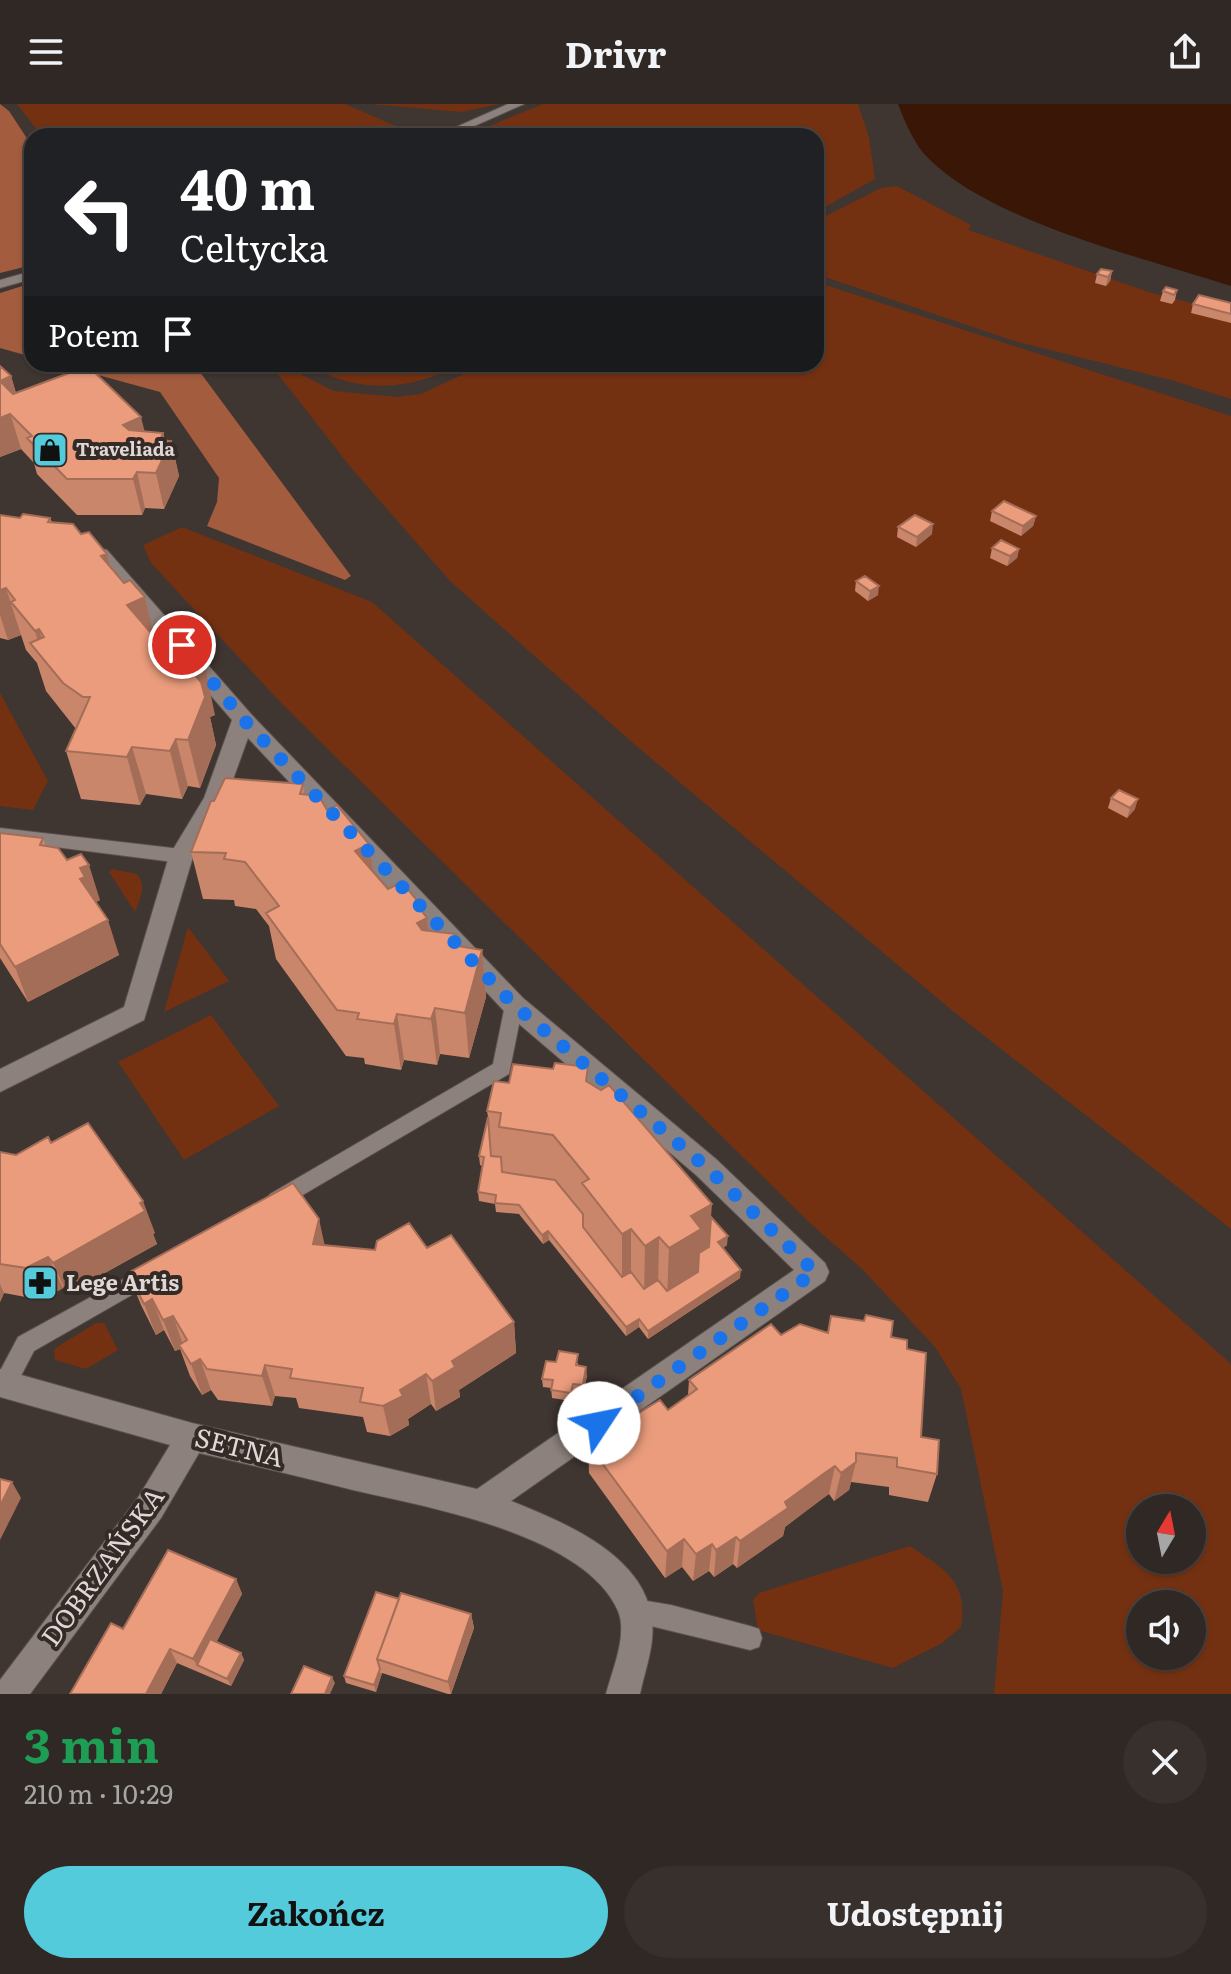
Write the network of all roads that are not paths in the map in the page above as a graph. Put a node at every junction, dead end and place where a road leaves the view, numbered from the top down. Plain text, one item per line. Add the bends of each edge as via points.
1 (518, 104) edge
2 (461, 128) edge
3 (24, 277) edge
4 (0, 284) edge
5 (60, 546) edge
6 (243, 719) junction
7 (215, 799) junction
8 (243, 801) edge
9 (285, 804) edge
10 (328, 807) junction
11 (0, 834) edge
12 (181, 856) junction
13 (514, 1005) junction
14 (502, 1068) junction
15 (529, 1070) edge
16 (557, 1072) edge
17 (598, 1075) junction
18 (0, 1081) edge
19 (254, 1214) edge
20 (174, 1261) edge
21 (2, 1383) edge
22 (192, 1437) junction
23 (480, 1505) junction
24 (635, 1611) junction
25 (750, 1638) dead end
26 (10, 1694) edge
27 (623, 1694) edge

1 - 2 lane
3 - 4 lane
5 - 6 street via 100,554
6 - 7 street
6 - 10 street
7 - 8 street
7 - 12 street
9 - 10 street
10 - 13 street
11 - 12 lane
12 - 18 street via 135,1013
13 - 14 lane
13 - 17 street
14 - 15 lane
14 - 19 lane
16 - 17 lane
17 - 23 street via 706,1167 815,1272
20 - 21 lane via 26,1344
21 - 22 street, SETNA
22 - 23 street, SETNA
22 - 26 street, DOBRZAŃSKA via 150,1507
23 - 24 street, SETNA via 522,1518 596,1564 624,1589
24 - 25 lane
24 - 27 street

